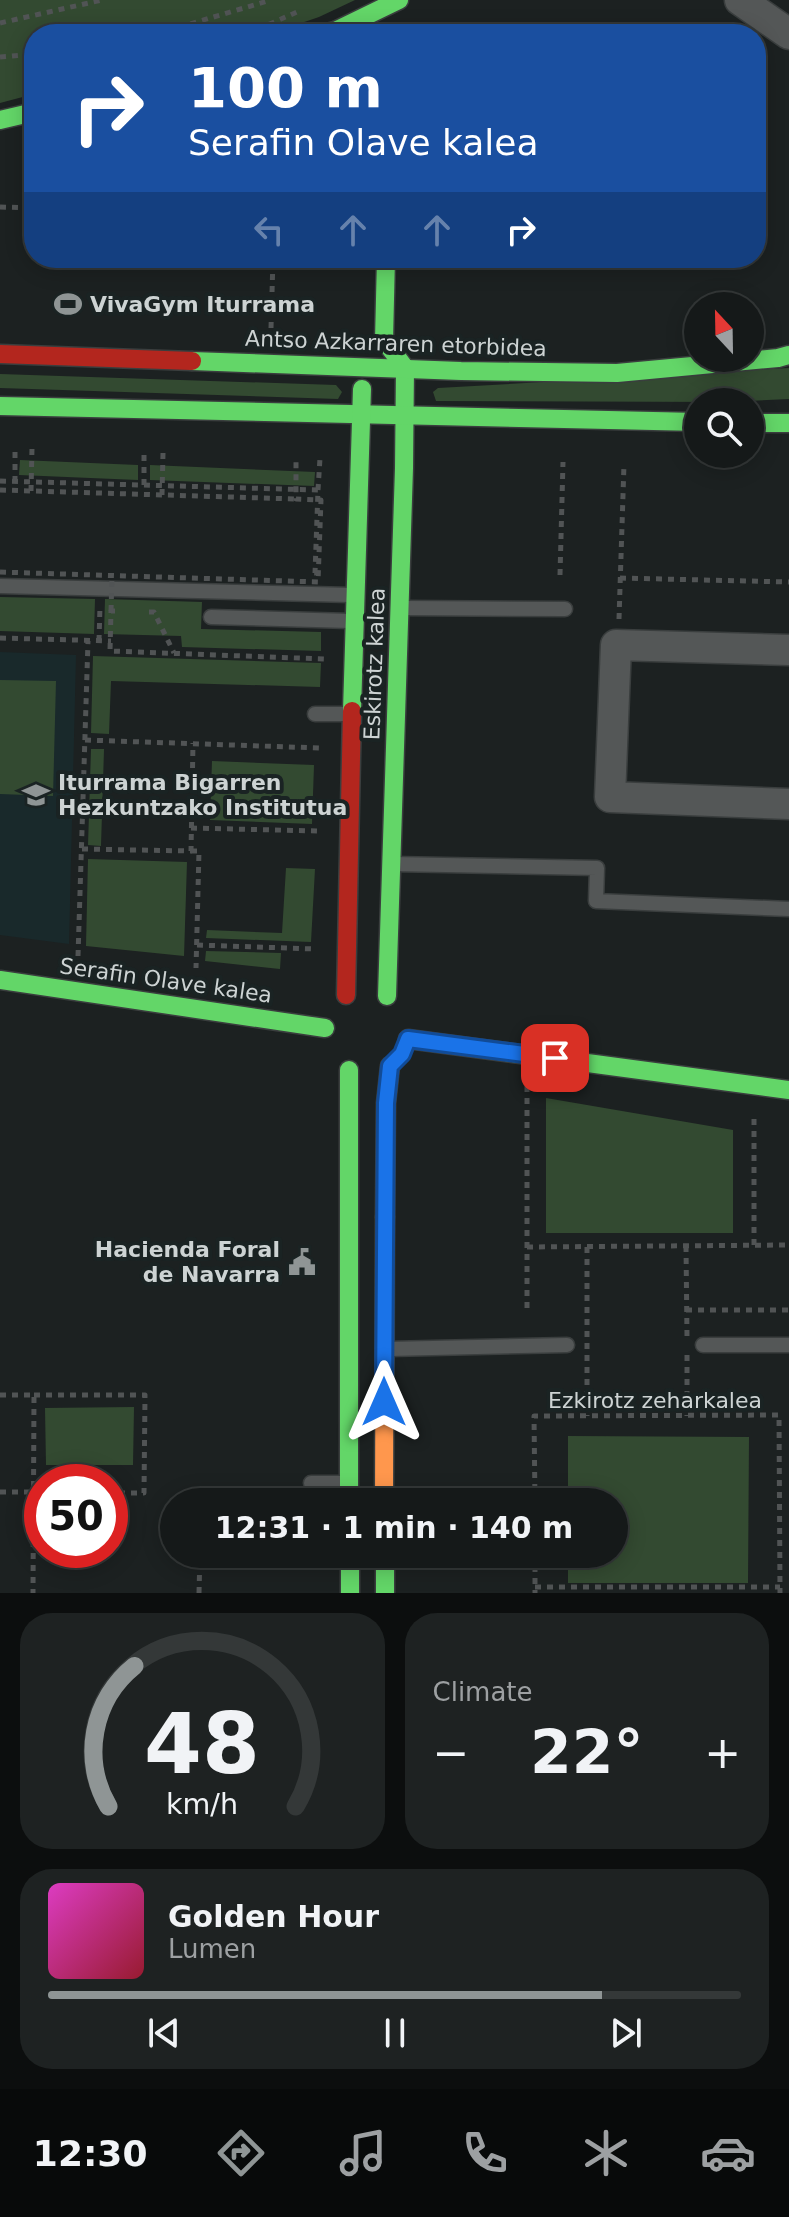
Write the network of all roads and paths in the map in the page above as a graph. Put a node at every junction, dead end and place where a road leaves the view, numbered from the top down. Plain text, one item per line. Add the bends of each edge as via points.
1 (102, 0) edge
2 (271, 0) edge
3 (740, 0) edge
4 (306, 6) dead end
5 (395, 8) edge
6 (0, 23) edge
7 (190, 24) edge
8 (271, 24) edge
9 (351, 24) edge
10 (789, 34) edge
11 (24, 55) edge
12 (0, 57) edge
13 (24, 114) edge
14 (0, 120) edge
15 (0, 207) edge
16 (24, 208) edge
17 (273, 268) edge
18 (386, 268) edge
19 (271, 328) dead end
20 (384, 340) junction
21 (0, 354) edge
22 (789, 355) edge
23 (364, 366) junction
24 (405, 368) junction
25 (0, 406) edge
26 (360, 415) junction
27 (405, 416) junction
28 (684, 422) edge
29 (764, 423) edge
30 (789, 423) edge
31 (15, 447) dead end
32 (32, 448) dead end
33 (144, 452) dead end
34 (163, 453) dead end
35 (296, 457) dead end
36 (320, 458) dead end
37 (563, 462) dead end
38 (624, 464) dead end
39 (0, 481) edge
40 (15, 482) junction
41 (144, 485) junction
42 (0, 490) edge
43 (318, 490) junction
44 (31, 491) junction
45 (162, 495) junction
46 (296, 499) junction
47 (0, 565) edge
48 (88, 567) dead end
49 (0, 572) edge
50 (301, 573) dead end
51 (560, 575) dead end
52 (112, 576) junction
53 (620, 578) junction
54 (789, 582) edge
55 (0, 586) edge
56 (101, 589) junction
57 (355, 595) junction
58 (400, 609) junction
59 (565, 609) dead end
60 (111, 611) junction
61 (125, 611) dead end
62 (140, 612) dead end
63 (211, 617) dead end
64 (355, 621) junction
65 (619, 623) dead end
66 (0, 638) edge
67 (88, 641) junction
68 (99, 641) junction
69 (111, 641) junction
70 (789, 650) edge
71 (174, 653) junction
72 (330, 659) dead end
73 (315, 714) dead end
74 (352, 714) junction
75 (85, 740) junction
76 (193, 743) junction
77 (326, 748) dead end
78 (789, 804) edge
79 (191, 828) junction
80 (323, 831) dead end
81 (82, 849) junction
82 (191, 851) junction
83 (393, 864) junction
84 (789, 909) edge
85 (197, 945) junction
86 (318, 949) dead end
87 (78, 956) dead end
88 (196, 968) dead end
89 (0, 980) edge
90 (346, 995) junction
91 (334, 1051) junction
92 (390, 1066) junction
93 (527, 1085) dead end
94 (789, 1090) edge
95 (754, 1119) dead end
96 (789, 1245) edge
97 (754, 1246) junction
98 (527, 1247) junction
99 (587, 1247) junction
100 (527, 1309) dead end
101 (686, 1310) dead end
102 (789, 1310) edge
103 (567, 1345) dead end
104 (703, 1345) dead end
105 (789, 1345) edge
106 (384, 1349) junction
107 (0, 1395) edge
108 (34, 1395) junction
109 (587, 1416) junction
110 (33, 1464) edge
111 (311, 1483) dead end
112 (332, 1488) edge
113 (349, 1488) edge
114 (384, 1488) edge
115 (535, 1488) edge
116 (0, 1492) edge
117 (24, 1492) edge
118 (128, 1493) edge
119 (33, 1568) edge
120 (200, 1568) edge
121 (350, 1568) edge
122 (385, 1568) edge
123 (535, 1568) edge
124 (535, 1590) edge
125 (780, 1590) edge
126 (33, 1593) edge
127 (199, 1593) edge
128 (350, 1593) edge
129 (385, 1593) edge

1 - 6 path
2 - 7 path
3 - 10 street
4 - 8 path
5 - 9 main road
11 - 12 path
13 - 14 main road
15 - 16 path
17 - 19 path
18 - 20 main road
20 - 23 main road
20 - 24 main road
21 - 23 main road, Antso Azkarraren etorbidea
22 - 24 main road, Antso Azkarraren etorbidea via 617,373
23 - 24 main road, Antso Azkarraren etorbidea
23 - 26 main road, Eskirotz kalea
24 - 27 main road, Eskirotz kalea
25 - 26 main road
26 - 27 main road
26 - 57 main road, Eskirotz kalea
27 - 28 main road
27 - 58 main road, Eskirotz kalea
29 - 30 main road
31 - 40 path
32 - 44 path, bridge
33 - 41 path
34 - 45 path, bridge
35 - 46 path, bridge
36 - 43 path
37 - 51 path
38 - 53 path
39 - 40 path
40 - 41 path
41 - 43 path
42 - 44 path
43 - 50 path via 315,573
44 - 45 path
45 - 46 path
46 - 52 path, bridge via 321,500 318,582
47 - 48 path
49 - 52 path, bridge
52 - 60 path, bridge
53 - 54 path
53 - 65 path
55 - 56 lane
56 - 57 lane
56 - 68 path
57 - 64 main road, Eskirotz kalea
58 - 59 lane
58 - 83 main road, Eskirotz kalea
60 - 61 path
60 - 69 path
62 - 71 path via 154,612
63 - 64 lane
64 - 74 main road, Eskirotz kalea
66 - 67 path
67 - 68 path
67 - 75 path
68 - 69 path
69 - 71 path via 110,651
70 - 78 street via 616,645 610,797
71 - 72 path
73 - 74 lane
74 - 90 main road, Eskirotz kalea
75 - 76 path
75 - 81 path
76 - 77 path
76 - 79 path
79 - 80 path
79 - 82 path
81 - 82 path
81 - 87 path
82 - 85 path via 199,851
83 - 84 lane via 597,868 596,901
83 - 90 main road, Eskirotz kalea via 392,1001 367,991
85 - 86 path
85 - 88 path
89 - 91 main road, Serafin Olave kalea
90 - 91 main road via 332,1009
91 - 92 main road, Serafin Olave kalea via 370,1073
91 - 113 main road
92 - 94 main road via 402,1054 407,1033
92 - 106 main road
93 - 98 path
95 - 97 path
96 - 97 path
97 - 99 path
98 - 99 path
98 - 100 path
99 - 109 path
101 - 102 path
103 - 106 lane
104 - 105 lane
106 - 114 main road
107 - 108 path
108 - 110 path
108 - 118 path via 145,1395 144,1493
109 - 115 path, Ezkirotz zeharkalea via 534,1416
109 - 125 path, Ezkirotz zeharkalea via 779,1415
111 - 112 lane
116 - 117 path
119 - 126 path
120 - 127 path
121 - 128 main road
122 - 129 main road
123 - 124 path
124 - 125 path

